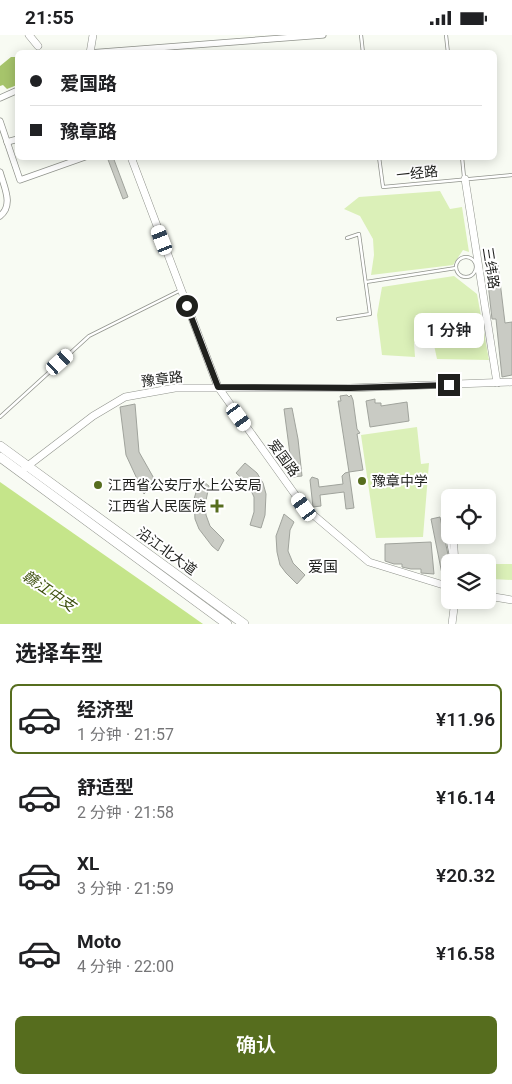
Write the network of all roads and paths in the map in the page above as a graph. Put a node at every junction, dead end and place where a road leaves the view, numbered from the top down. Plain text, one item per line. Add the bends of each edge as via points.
1 (29, 35) edge
2 (93, 35) edge
3 (323, 35) edge
4 (361, 35) edge
5 (446, 35) edge
6 (38, 46) dead end
7 (90, 50) edge
8 (117, 50) edge
9 (363, 50) edge
10 (448, 50) edge
11 (15, 91) edge
12 (0, 97) edge
13 (0, 121) edge
14 (15, 140) edge
15 (7, 143) junction
16 (77, 160) edge
17 (131, 160) edge
18 (379, 160) edge
19 (462, 160) edge
20 (0, 173) edge
21 (512, 175) edge
22 (465, 179) junction
23 (0, 216) edge
24 (347, 238) dead end
25 (477, 265) junction
26 (456, 268) junction
27 (366, 282) junction
28 (181, 290) junction
29 (338, 319) dead end
30 (512, 382) edge
31 (496, 383) junction
32 (218, 387) junction
33 (0, 417) edge
34 (0, 446) edge
35 (0, 457) edge
36 (24, 469) junction
37 (441, 584) edge
38 (496, 597) edge
39 (512, 600) edge
40 (454, 609) edge
41 (227, 624) edge
42 (244, 624) edge
43 (452, 624) edge

1 - 6 street
2 - 7 street
3 - 8 street
4 - 9 lane
5 - 10 lane
11 - 12 street
13 - 15 street
14 - 15 street
15 - 16 street via 20,180
17 - 28 street, 爱国路
18 - 22 lane, 一经路 via 383,187
19 - 22 lane, 三纬路
20 - 23 street via 8,199 5,213
21 - 22 lane, 一经路
22 - 25 street, 三纬路
24 - 27 lane via 359,234
25 - 26 lane via 473,274 468,276
25 - 26 lane via 466,257 458,261
25 - 31 street, 三纬路
26 - 27 lane
27 - 29 lane via 370,314
28 - 32 street, 爱国路
28 - 33 lane via 89,336
30 - 31 street, 豫章路
31 - 32 street, 豫章路 via 350,388
32 - 36 street, 豫章路 via 175,388 125,397 93,416
32 - 37 street, 爱国路 via 304,507 369,562
34 - 36 main road, 沿江北大道
35 - 36 main road, 沿江北大道
36 - 41 main road, 沿江北大道
36 - 42 main road, 沿江北大道
38 - 39 street
40 - 43 street

